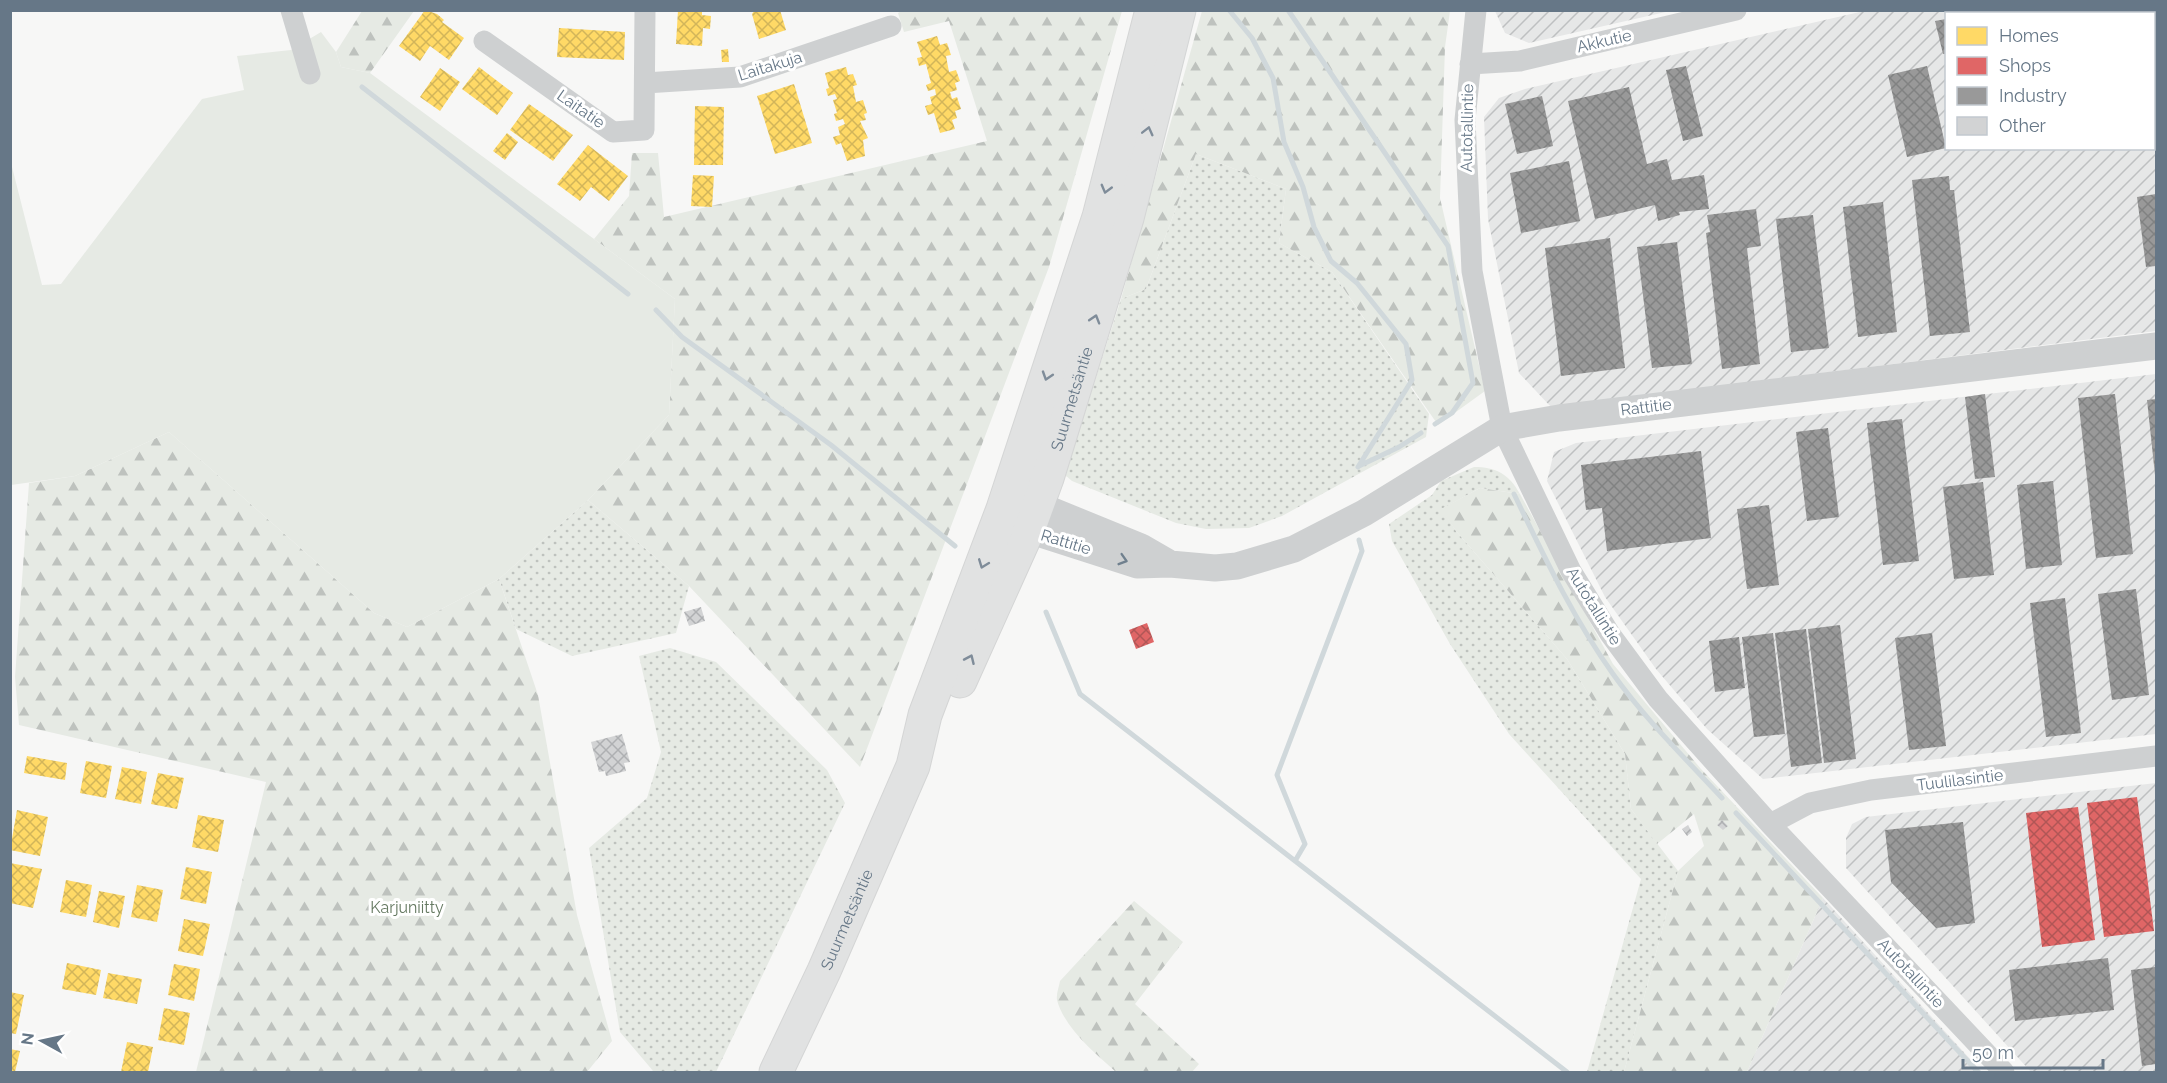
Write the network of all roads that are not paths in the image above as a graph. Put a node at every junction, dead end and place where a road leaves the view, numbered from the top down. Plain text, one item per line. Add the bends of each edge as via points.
1 (291, 10) edge
2 (645, 10) edge
3 (1152, 10) edge
4 (1179, 10) edge
5 (1476, 10) edge
6 (1736, 10) edge
7 (891, 26) dead end
8 (484, 41) dead end
9 (1470, 64) junction
10 (310, 74) dead end
11 (645, 83) junction
12 (2157, 346) edge
13 (1502, 428) junction
14 (1023, 515) junction
15 (2157, 756) edge
16 (1770, 824) junction
17 (776, 1072) edge
18 (2004, 1072) edge

1 - 10 street
2 - 11 street, Laitatie
3 -> 14 main road, Suurmetsäntie
14 -> 4 main road, Suurmetsäntie via 1126,218
5 - 9 street, Autotallintie
6 - 9 street, Akkutie via 1520,61
7 - 11 street, Laitakuja via 740,77
8 - 11 street, Laitatie via 613,132 644,130
9 - 13 street, Autotallintie via 1465,120 1472,271
12 - 13 street, Rattitie
13 - 14 street, Rattitie via 1364,513 1294,549 1237,566 1137,565
13 - 16 street, Autotallintie via 1570,571 1610,634 1658,699
14 - 17 main road, Suurmetsäntie via 941,724 913,766
15 - 16 street, Tuulilasintie via 1871,790 1810,803
16 - 18 street, Autotallintie

